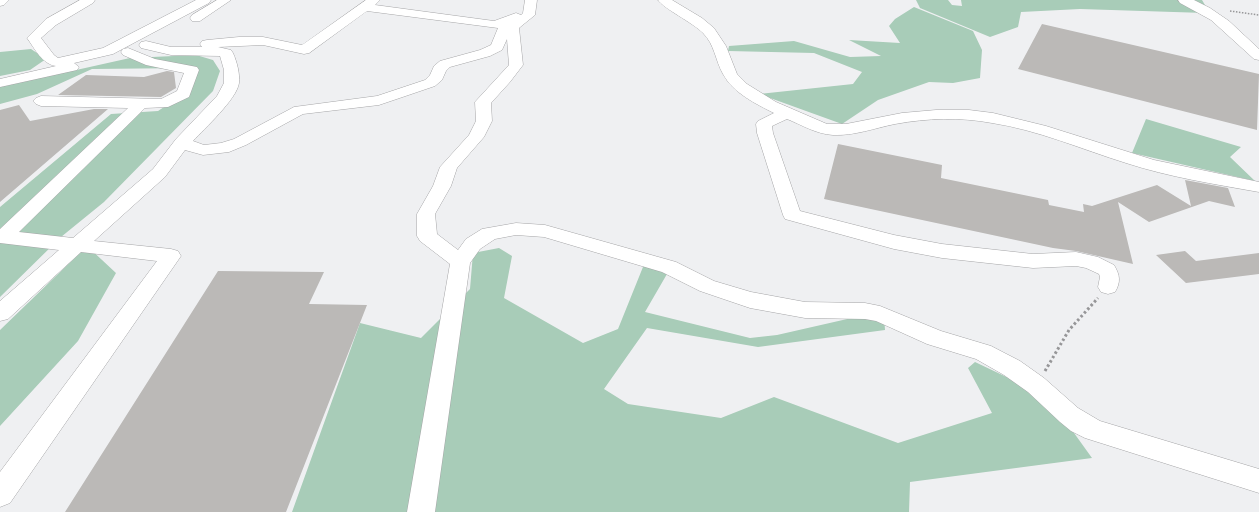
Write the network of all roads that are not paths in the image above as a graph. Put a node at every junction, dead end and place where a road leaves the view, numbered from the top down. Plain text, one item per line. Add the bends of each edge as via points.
1 (3, 0) edge
2 (89, 0) edge
3 (205, 0) edge
4 (225, 0) edge
5 (664, 0) edge
6 (1184, 0) edge
7 (0, 2) edge
8 (369, 4) edge
9 (530, 5) edge
10 (1208, 6) edge
11 (188, 23) dead end
12 (512, 27) junction
13 (156, 43) junction
14 (128, 52) junction
15 (1259, 56) edge
16 (0, 83) edge
17 (41, 100) dead end
18 (141, 104) junction
19 (787, 113) junction
20 (182, 143) junction
21 (1259, 187) edge
22 (75, 245) junction
23 (460, 262) junction
24 (1108, 287) road end
25 (0, 312) edge
26 (1259, 481) edge
27 (0, 494) edge
28 (421, 512) edge

1 - 7 street
2 - 3 street via 51,22 34,38 55,62 108,51
4 - 11 street
5 - 19 street via 700,23 714,37 722,48 730,75 744,90
6 - 10 street
8 - 9 street via 495,25 505,23
8 - 13 street via 304,50 263,41
9 - 12 street via 529,15
10 - 15 street
12 - 20 street via 504,29 497,47 486,53 445,64 430,83 414,89 379,100 299,110 240,142 223,148 203,150
12 - 23 street via 516,66 483,102 484,120 476,137 449,167 442,186 426,214 427,236
13 - 14 street
13 - 20 street via 171,52 218,51 226,53 228,57 231,86
14 - 16 street
14 - 18 street via 151,62 192,70 184,94 163,104
17 - 18 street
18 - 22 street via 3,237
19 - 21 street via 826,129 856,128 906,118 944,114 1007,120 1134,160
19 - 24 street via 764,124 764,132 792,215 894,242 942,251 1033,260 1076,258 1107,270 1110,277
20 - 22 street via 159,172
22 - 25 street
22 - 27 street via 171,256
23 - 26 street via 473,244 489,234 516,229 545,231 669,267 707,286 750,300 805,310 880,314 935,338 983,352 1036,385 1080,424
23 - 28 street

